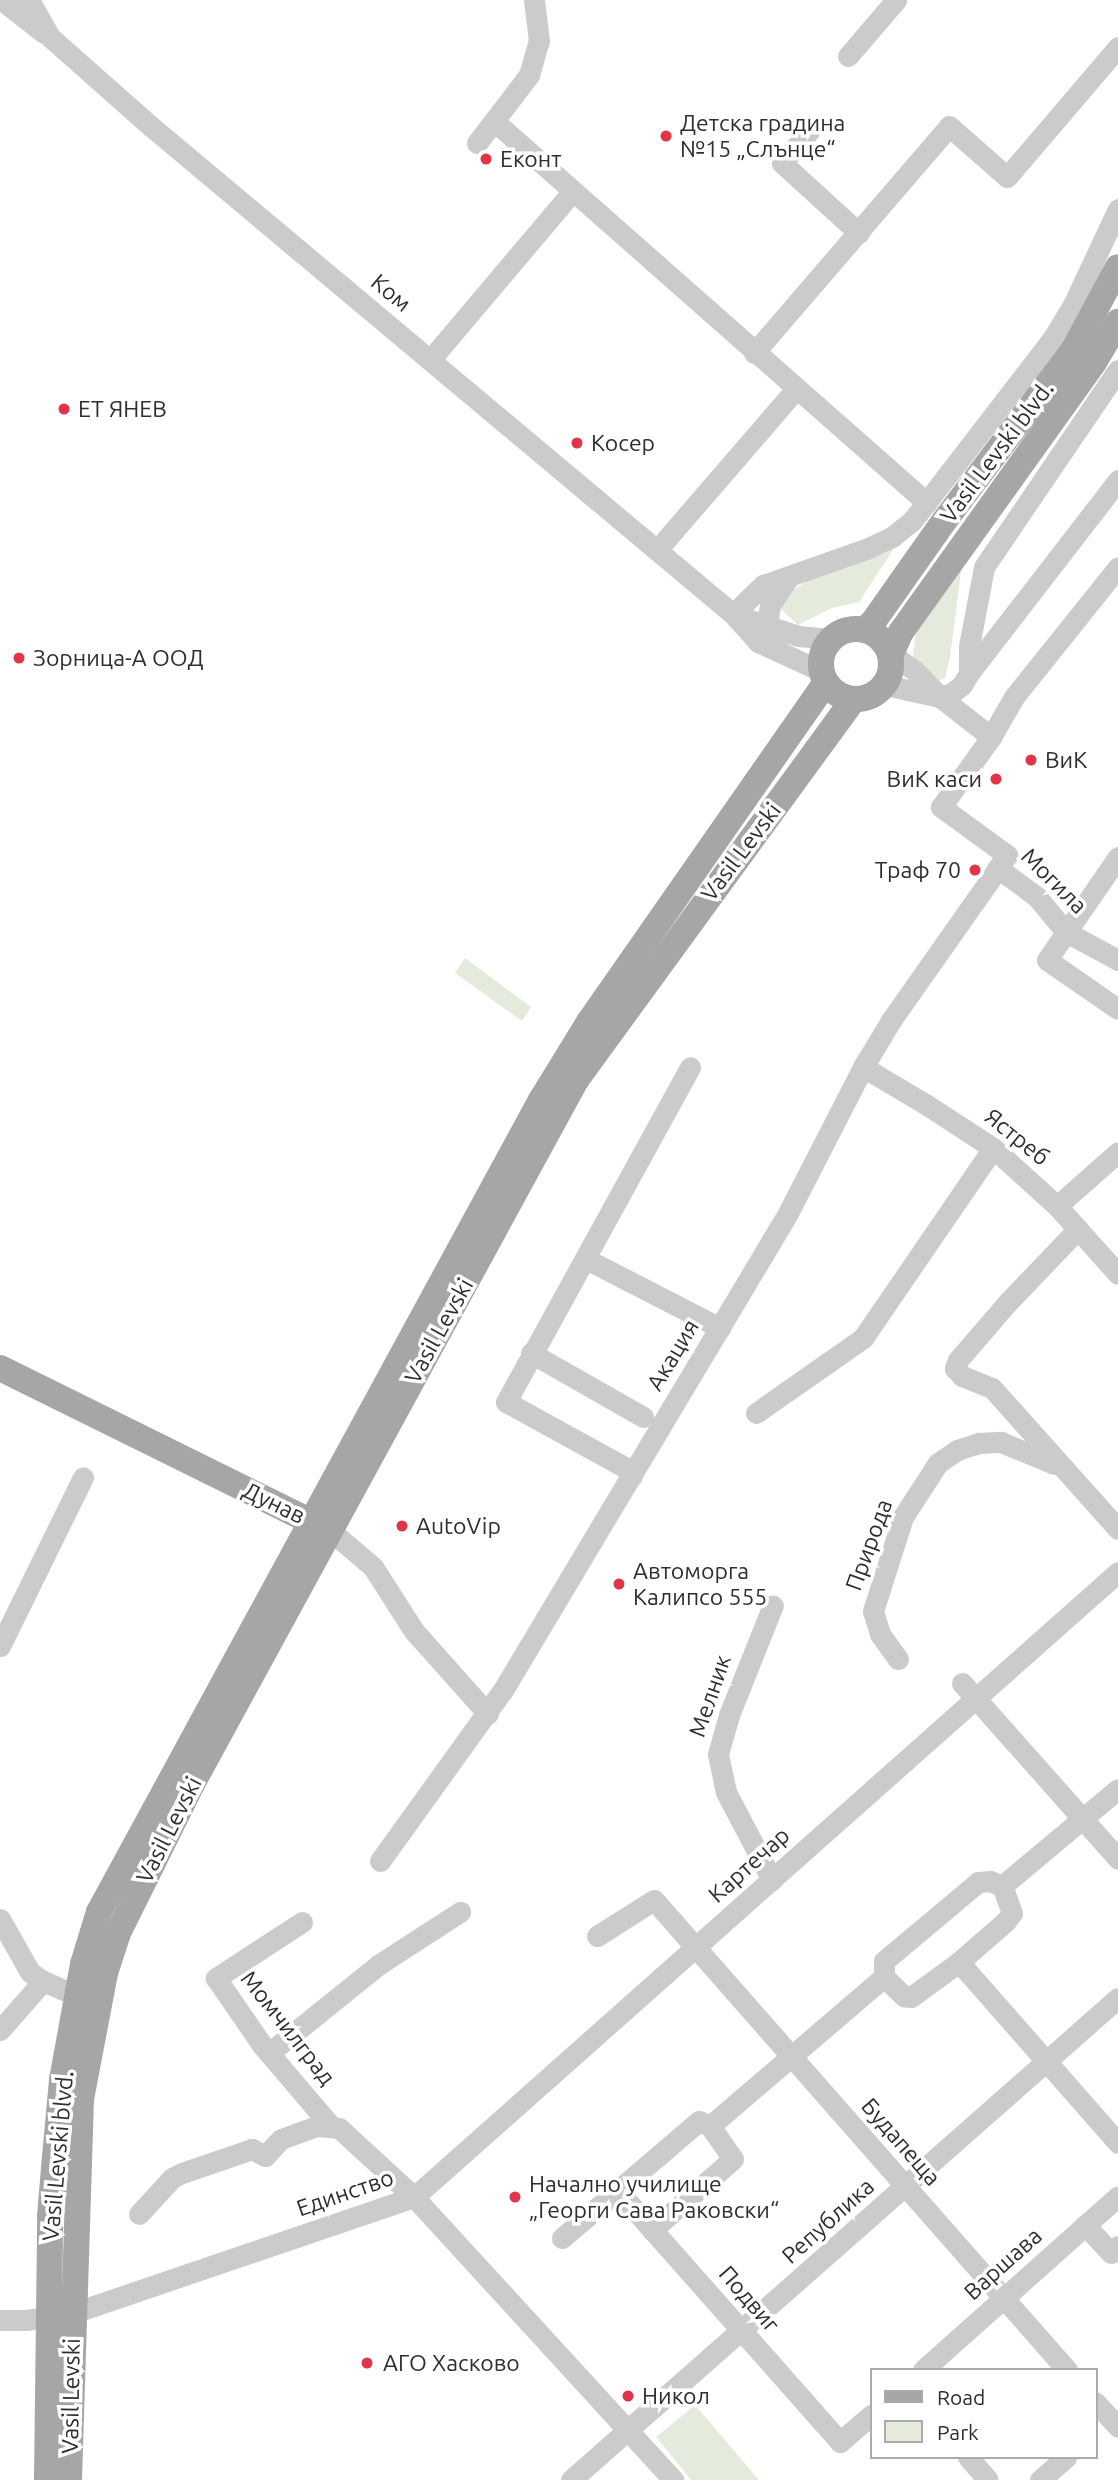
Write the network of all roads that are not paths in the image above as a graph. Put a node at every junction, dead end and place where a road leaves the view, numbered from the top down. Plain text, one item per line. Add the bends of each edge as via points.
1 (2, 0) edge
2 (29, 0) edge
3 (534, 0) edge
4 (896, 0) edge
5 (50, 37) junction
6 (1118, 47) edge
7 (848, 56) dead end
8 (494, 121) junction
9 (810, 130) dead end
10 (477, 143) dead end
11 (572, 192) junction
12 (1118, 209) edge
13 (859, 233) junction
14 (1118, 267) edge
15 (1118, 322) edge
16 (754, 353) junction
17 (430, 360) junction
18 (1118, 370) edge
19 (796, 390) junction
20 (1118, 480) edge
21 (927, 503) junction
22 (657, 550) junction
23 (1118, 567) edge
24 (789, 577) junction
25 (733, 614) junction
26 (767, 626) junction
27 (864, 629) junction
28 (831, 639) junction
29 (891, 654) junction
30 (969, 673) junction
31 (823, 677) junction
32 (885, 685) junction
33 (940, 697) junction
34 (853, 700) junction
35 (991, 737) junction
36 (1118, 857) edge
37 (998, 868) junction
38 (1066, 932) junction
39 (1118, 960) edge
40 (1118, 1009) edge
41 (690, 1067) dead end
42 (863, 1067) junction
43 (993, 1148) junction
44 (1118, 1152) edge
45 (1057, 1206) junction
46 (1078, 1229) junction
47 (586, 1259) junction
48 (1118, 1274) edge
49 (720, 1328) junction
50 (531, 1353) junction
51 (0, 1368) edge
52 (756, 1413) dead end
53 (643, 1417) dead end
54 (1066, 1470) junction
55 (632, 1476) junction
56 (83, 1478) dead end
57 (321, 1526) junction
58 (1118, 1529) edge
59 (1118, 1572) edge
60 (773, 1605) dead end
61 (0, 1646) edge
62 (898, 1659) dead end
63 (962, 1683) dead end
64 (977, 1699) junction
65 (488, 1714) junction
66 (1118, 1789) edge
67 (1083, 1819) junction
68 (1118, 1859) edge
69 (380, 1860) dead end
70 (772, 1880) junction
71 (1002, 1886) junction
72 (460, 1912) dead end
73 (0, 1919) edge
74 (302, 1922) dead end
75 (597, 1936) dead end
76 (694, 1949) junction
77 (959, 1962) junction
78 (884, 1977) junction
79 (43, 1981) junction
80 (1118, 1998) edge
81 (89, 2001) junction
82 (0, 2030) edge
83 (269, 2053) junction
84 (793, 2058) junction
85 (1046, 2062) junction
86 (330, 2125) junction
87 (710, 2126) junction
88 (1118, 2143) edge
89 (905, 2187) junction
90 (618, 2191) junction
91 (1118, 2196) edge
92 (414, 2197) junction
93 (139, 2214) dead end
94 (1085, 2225) junction
95 (652, 2230) junction
96 (562, 2238) dead end
97 (1118, 2246) edge
98 (1004, 2298) junction
99 (61, 2315) junction
100 (0, 2320) edge
101 (743, 2332) junction
102 (925, 2368) edge
103 (1065, 2368) edge
104 (1097, 2405) edge
105 (870, 2416) edge
106 (1110, 2422) edge
107 (629, 2431) junction
108 (970, 2459) edge
109 (1064, 2459) edge
110 (47, 2480) edge
111 (69, 2480) edge
112 (570, 2480) edge
113 (673, 2480) edge
114 (988, 2480) edge
115 (1040, 2480) edge

1 - 5 street
2 - 5 street, Ком
3 - 8 street via 539,41 529,75
4 - 7 street
5 - 17 street, Ком
6 - 13 street via 1007,177 949,126
8 - 10 street
8 - 11 street
9 - 13 street via 782,163
11 - 16 street
11 - 17 street
12 - 21 street via 1064,322
13 - 16 street
14 - 27 main road, Vasil Levski blvd. via 1073,351
15 - 29 main road, Vasil Levski blvd. via 901,632
16 - 19 street
17 - 22 street, Ком
18 - 30 street via 984,567 969,646
19 - 21 street
19 - 22 street
20 - 30 street
21 - 24 street via 892,537
22 - 25 street, Ком
23 - 35 street via 1014,697
24 - 25 street via 763,585
24 - 26 street via 771,605
25 - 26 street
25 - 31 street via 758,642
26 - 28 street via 798,636
27 - 28 main road
27 - 29 main road via 878,637
28 - 31 main road via 823,653
29 - 32 main road
29 - 33 street
30 - 33 street via 952,694
31 - 34 main road via 842,697
31 - 57 main road, Vasil Levski via 541,1100
32 - 33 street
32 - 34 main road via 876,694
33 - 35 street
34 - 57 main road, Vasil Levski via 576,1080 364,1465
35 - 37 street, Могила via 941,807 1007,855
36 - 38 street
37 - 38 street, Могила via 1037,897
37 - 42 street, Акация
38 - 39 street, Могила
38 - 40 street via 1047,960
41 - 47 street
42 - 43 street, Ястреб
42 - 49 street, Акация via 787,1215
43 - 45 street, Ястреб
43 - 52 street via 863,1338
44 - 45 street
45 - 46 street, Ястреб
46 - 48 street, Ястреб
46 - 54 street via 955,1368 962,1376 992,1388
47 - 49 street
47 - 50 street
49 - 55 street, Акация
50 - 53 street
50 - 55 street via 506,1402 628,1469
51 - 57 main road, Дунав
54 - 58 street
54 - 62 street, Природа via 1001,1442 957,1450 938,1463 903,1517 873,1611 880,1634
55 - 65 street, Акация
56 - 61 street
57 - 65 street, Дунав via 373,1567 414,1631
57 - 81 main road, Vasil Levski via 99,1912 83,1964
59 - 64 street, Картечар
60 - 70 street, Мелник via 729,1714 718,1754 726,1792
63 - 64 street
64 - 67 street
64 - 70 street, Картечар
65 - 69 street, Акация
66 - 67 street
67 - 68 street
67 - 71 street
70 - 76 street, Картечар
71 - 77 street via 1012,1913
71 - 78 street via 978,1882 884,1961
72 - 83 street via 378,1965
73 - 79 street via 30,1972
74 - 83 street, Момчилград via 216,1978
75 - 76 street, Будапеща via 654,1900
76 - 84 street, Будапеща
76 - 92 street, Картечар
77 - 78 street via 911,1997
77 - 85 street
78 - 84 street
79 - 81 street
79 - 82 street
80 - 85 street, Република
81 - 99 main road, Vasil Levski blvd.
83 - 86 street, Момчилград
84 - 87 street
84 - 89 street, Будапеща
85 - 88 street
85 - 89 street, Република
86 - 92 street, Момчилград via 346,2132
86 - 93 street via 281,2139 265,2155 252,2148 182,2173
87 - 90 street via 699,2121
87 - 95 street via 733,2159
89 - 98 street, Будапеща
89 - 101 street, Република
90 - 95 street, Подвиг
90 - 96 street
91 - 94 street, Варшава
92 - 99 street, Единство
92 - 107 street, Единство
94 - 97 street via 1111,2253
94 - 98 street, Варшава
95 - 101 street, Подвиг
98 - 102 street, Варшава
98 - 103 street, Будапеща
99 - 100 street, Единство
99 - 110 main road, Vasil Levski
99 - 111 main road, Vasil Levski
101 - 105 street, Подвиг via 840,2442
101 - 107 street, Република
104 - 106 street
107 - 112 street, Република
107 - 113 street, Единство
108 - 114 street
109 - 115 street

